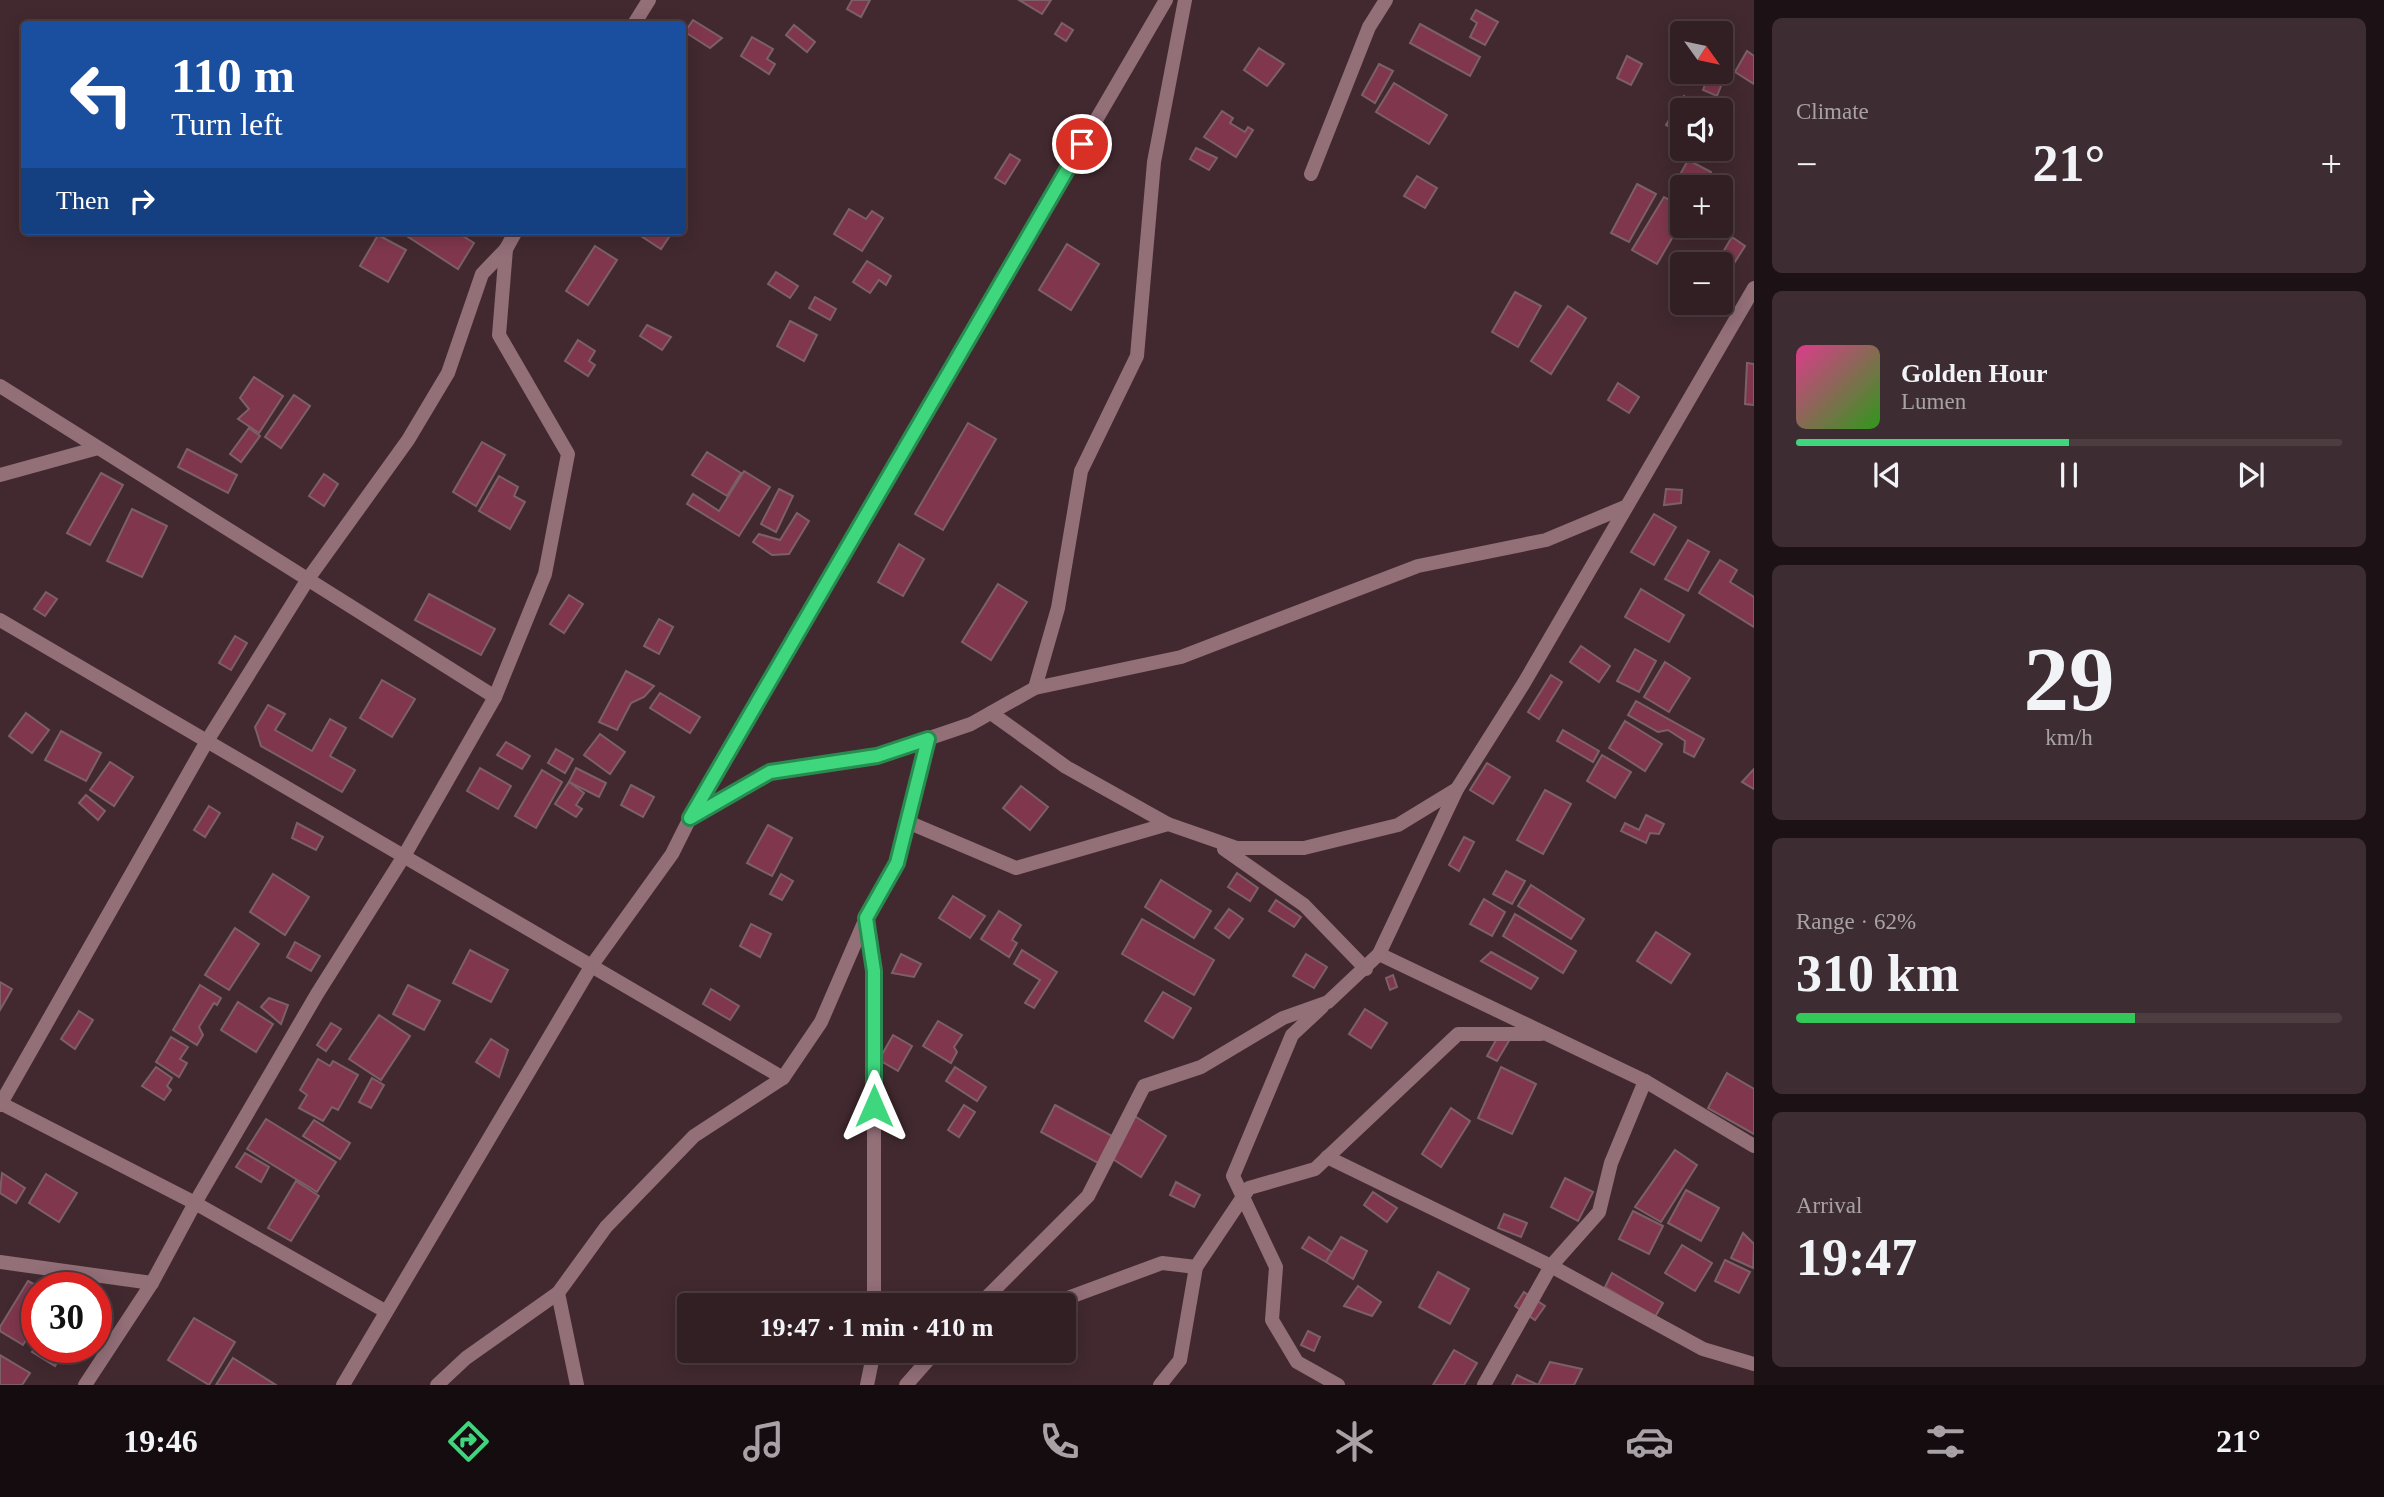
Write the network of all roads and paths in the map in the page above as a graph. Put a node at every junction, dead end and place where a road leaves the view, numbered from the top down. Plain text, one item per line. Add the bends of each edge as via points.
1 (649, 0) edge
2 (1166, 0) edge
3 (1185, 0) edge
4 (1386, 0) edge
5 (636, 21) edge
6 (1311, 174) dead end
7 (514, 235) edge
8 (506, 249) junction
9 (1754, 288) edge
10 (0, 386) edge
11 (98, 447) junction
12 (0, 475) edge
13 (1625, 507) junction
14 (308, 579) junction
15 (0, 620) edge
16 (1035, 688) junction
17 (495, 696) junction
18 (991, 713) junction
19 (928, 739) junction
20 (207, 741) junction
21 (1457, 789) junction
22 (690, 818) junction
23 (910, 823) junction
24 (1168, 824) junction
25 (1151, 829) junction
26 (1209, 838) junction
27 (404, 856) junction
28 (866, 918) junction
29 (1379, 954) junction
30 (592, 965) junction
31 (1366, 970) junction
32 (1328, 1002) junction
33 (1541, 1034) junction
34 (783, 1078) junction
35 (1645, 1081) junction
36 (0, 1103) edge
37 (1754, 1146) edge
38 (1327, 1157) junction
39 (1244, 1195) junction
40 (195, 1203) junction
41 (0, 1262) edge
42 (1550, 1266) junction
43 (1196, 1267) junction
44 (152, 1283) junction
45 (558, 1293) junction
46 (874, 1293) edge
47 (991, 1293) edge
48 (1076, 1295) edge
49 (385, 1311) junction
50 (872, 1363) edge
51 (925, 1363) edge
52 (1754, 1364) edge
53 (85, 1385) edge
54 (343, 1385) edge
55 (437, 1385) edge
56 (577, 1385) edge
57 (867, 1385) edge
58 (906, 1385) edge
59 (1160, 1385) edge
60 (1338, 1385) edge
61 (1484, 1385) edge

1 - 5 street
2 - 22 street
3 - 16 street via 1154,162 1137,356 1081,471 1058,608
4 - 6 street via 1369,27
7 - 8 street
8 - 14 street via 482,274 449,373 408,440
8 - 17 street via 499,335 568,454 545,574
9 - 13 street
10 - 11 street
11 - 12 street
11 - 14 street
13 - 16 street via 1546,540 1418,566 1181,657
13 - 21 street
14 - 17 street
14 - 20 street
15 - 20 street
16 - 18 street
17 - 27 street
18 - 19 street
18 - 24 street via 1066,767
19 - 22 street via 877,756 770,772
19 - 23 street
20 - 27 street
20 - 36 street
21 - 26 street via 1398,825 1304,848 1237,848
21 - 29 street
22 - 30 street via 672,854
23 - 25 street via 1016,868
23 - 28 street via 897,863
24 - 25 street
24 - 26 street
25 - 26 street
26 - 31 street via 1304,905
27 - 30 street
27 - 40 street
28 - 34 street via 821,1022
28 - 46 street via 874,971
29 - 31 street
29 - 33 street
30 - 34 street
30 - 49 street
31 - 32 street
32 - 39 street via 1292,1035 1269,1086 1234,1176
32 - 47 street via 1283,1018 1201,1067 1144,1086 1088,1196
33 - 35 street
33 - 38 street via 1458,1034
34 - 45 street via 694,1136 606,1227
35 - 37 street
35 - 42 street via 1611,1164 1598,1212
36 - 40 street
38 - 39 street via 1315,1169 1249,1188
38 - 42 street
39 - 43 street
39 - 60 street via 1276,1267 1272,1320 1297,1362
40 - 44 street
40 - 49 street
41 - 44 street
42 - 52 street via 1703,1349
42 - 61 street
43 - 48 street via 1162,1263
43 - 59 street via 1180,1360
44 - 53 street
45 - 55 street via 466,1358
45 - 56 street
49 - 54 street
50 - 57 street
51 - 58 street

